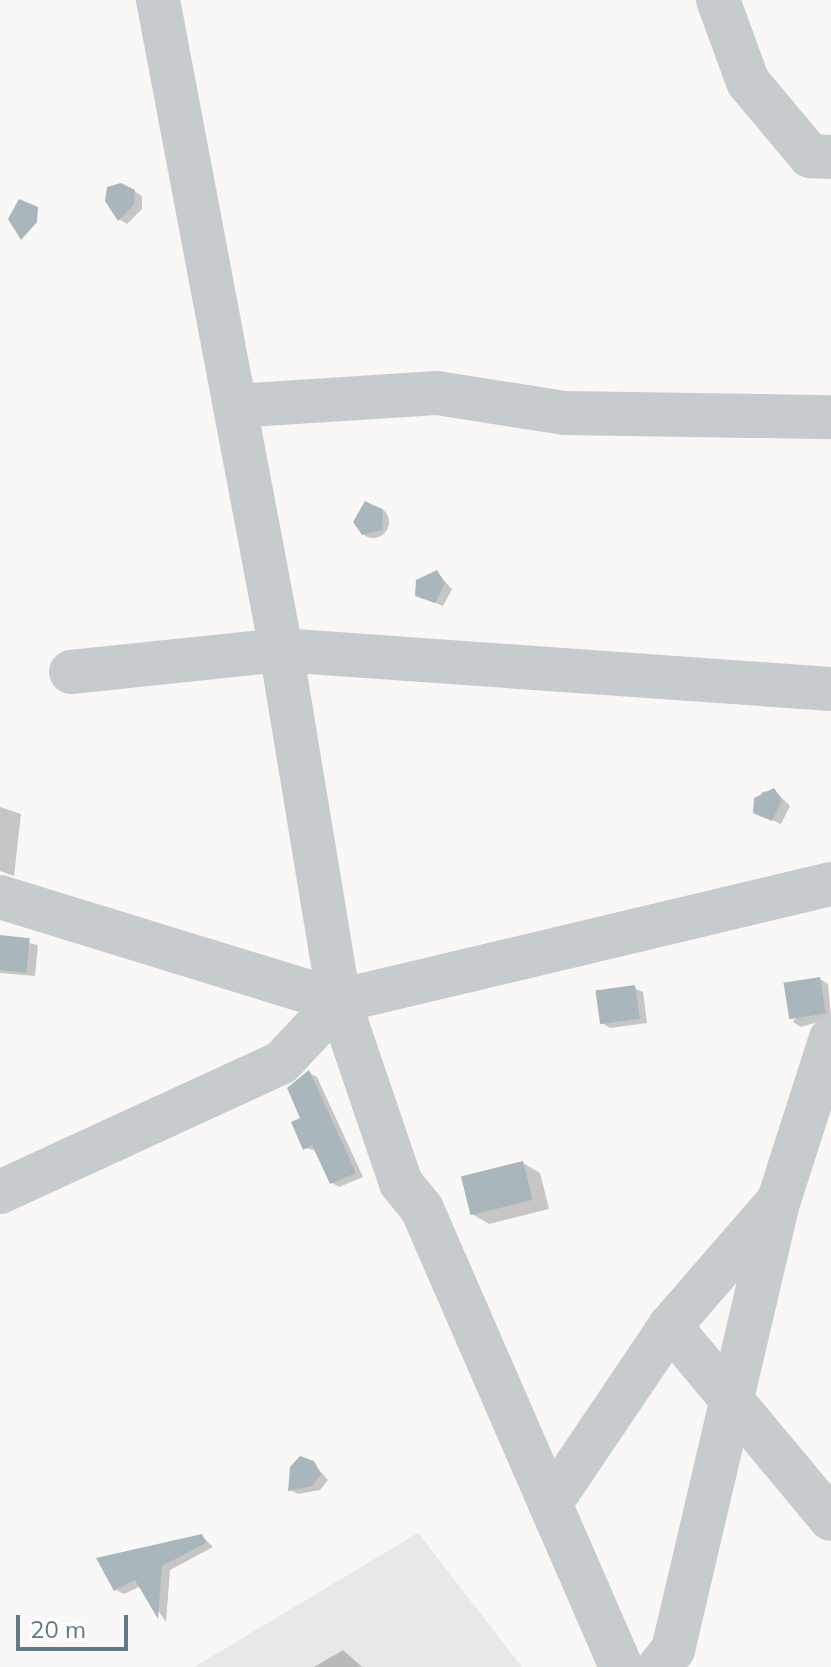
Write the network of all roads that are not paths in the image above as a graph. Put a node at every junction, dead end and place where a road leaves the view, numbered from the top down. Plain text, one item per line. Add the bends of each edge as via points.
1 (158, 0) edge
2 (718, 0) edge
3 (831, 157) edge
4 (235, 406) junction
5 (831, 417) edge
6 (281, 650) junction
7 (71, 672) dead end
8 (831, 689) edge
9 (831, 884) edge
10 (0, 897) edge
11 (339, 1001) junction
12 (831, 1038) edge
13 (0, 1192) edge
14 (778, 1203) junction
15 (670, 1326) junction
16 (731, 1403) junction
17 (550, 1504) junction
18 (831, 1519) edge
19 (621, 1667) edge
20 (659, 1667) edge

1 - 4 street
2 - 3 street via 748,82 810,156
4 - 5 street via 437,393 565,413
4 - 6 street
6 - 7 street
6 - 8 street
6 - 11 street
9 - 11 street
10 - 11 street
11 - 13 street via 281,1063
11 - 17 street via 401,1183 422,1209
12 - 14 street
14 - 15 street
14 - 16 street
15 - 16 street
15 - 17 street
16 - 18 street
16 - 20 street via 673,1650
17 - 19 street

